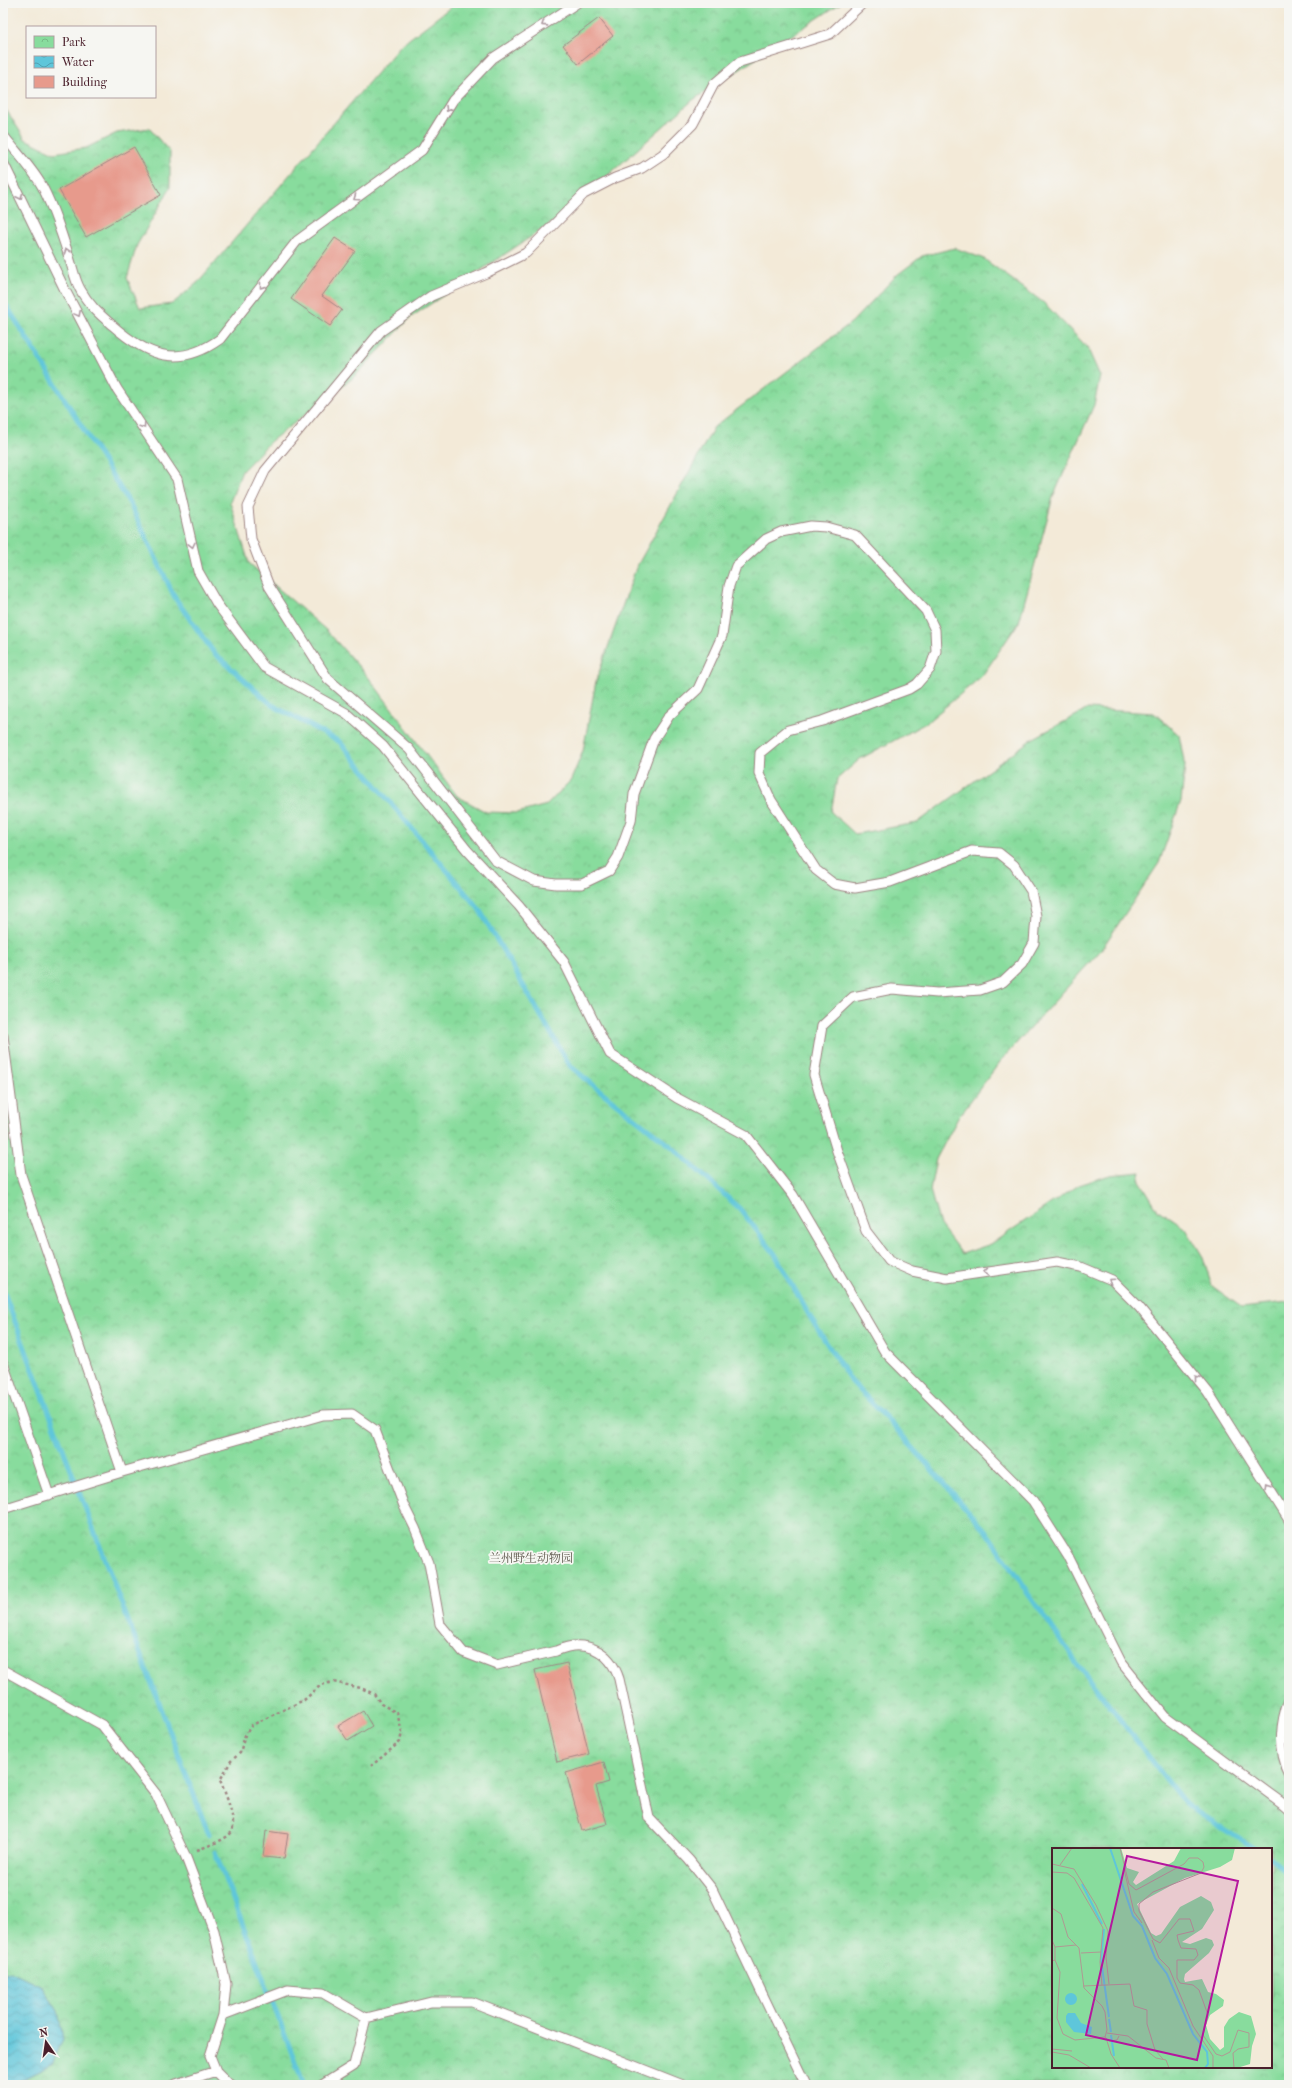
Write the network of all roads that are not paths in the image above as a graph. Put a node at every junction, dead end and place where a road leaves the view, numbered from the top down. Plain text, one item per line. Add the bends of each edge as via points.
1 (577, 3) edge
2 (864, 3) edge
3 (3, 136) edge
4 (3, 162) edge
5 (79, 288) junction
6 (66, 290) junction
7 (3, 1036) edge
8 (3, 1363) edge
9 (122, 1472) junction
10 (49, 1495) junction
11 (3, 1509) edge
12 (1289, 1520) edge
13 (3, 1670) edge
14 (1289, 1699) edge
15 (1289, 1772) edge
16 (1289, 1809) edge
17 (223, 2015) junction
18 (366, 2018) junction
19 (216, 2071) junction
20 (173, 2085) edge
21 (230, 2085) edge
22 (322, 2085) edge
23 (683, 2085) edge
24 (806, 2085) edge

1 -> 5 lane via 493,58 453,100 422,150 297,241 244,310 212,345 181,355 148,351 129,340 93,308
12 -> 2 lane via 1208,1392 1139,1307 1112,1280 1081,1267 1057,1262 948,1278 912,1271 889,1261 866,1231 837,1151 814,1075 822,1026 853,997 892,989 937,994 980,990 1003,982 1022,964 1034,944 1036,916 1031,891 1014,865 999,853 972,851 890,882 866,887 855,888 834,884 816,870 771,800 759,773 760,753 788,730 822,721 909,689 924,677 934,661 937,640 929,615 855,535 826,527 796,528 766,539 736,566 729,586 722,636 698,688 669,716 654,739 634,794 631,821 618,857 609,871 582,884 534,881 496,861 409,749 328,679 269,586 251,539 248,507 265,471 381,331 431,296 526,253 584,194 642,168 663,154 693,124 714,84 740,62 830,34
5 -> 3 lane via 42,185
4 -> 6 lane
5 - 6 lane
6 -> 16 lane via 117,389 177,479 198,571 217,604 264,667 346,713 383,746 564,962 610,1054 677,1098 746,1135 793,1194 885,1352 1032,1501 1068,1556 1121,1662 1165,1718
7 - 9 lane via 22,1175
8 - 10 lane
9 - 10 lane
9 - 24 lane via 323,1415 352,1414 375,1430 404,1506 430,1564 440,1624 463,1652 497,1665 582,1645 599,1650 612,1662 619,1679 649,1818 689,1860 712,1889
10 - 11 lane
13 - 17 lane via 102,1725 156,1794 185,1855 214,1931 226,1984
14 - 15 lane via 1281,1736
17 - 18 lane via 288,1990 323,1993
17 - 19 lane via 210,2056
18 - 22 lane via 354,2065
18 - 23 lane via 431,2002 472,2002
19 - 20 lane
19 - 21 lane

